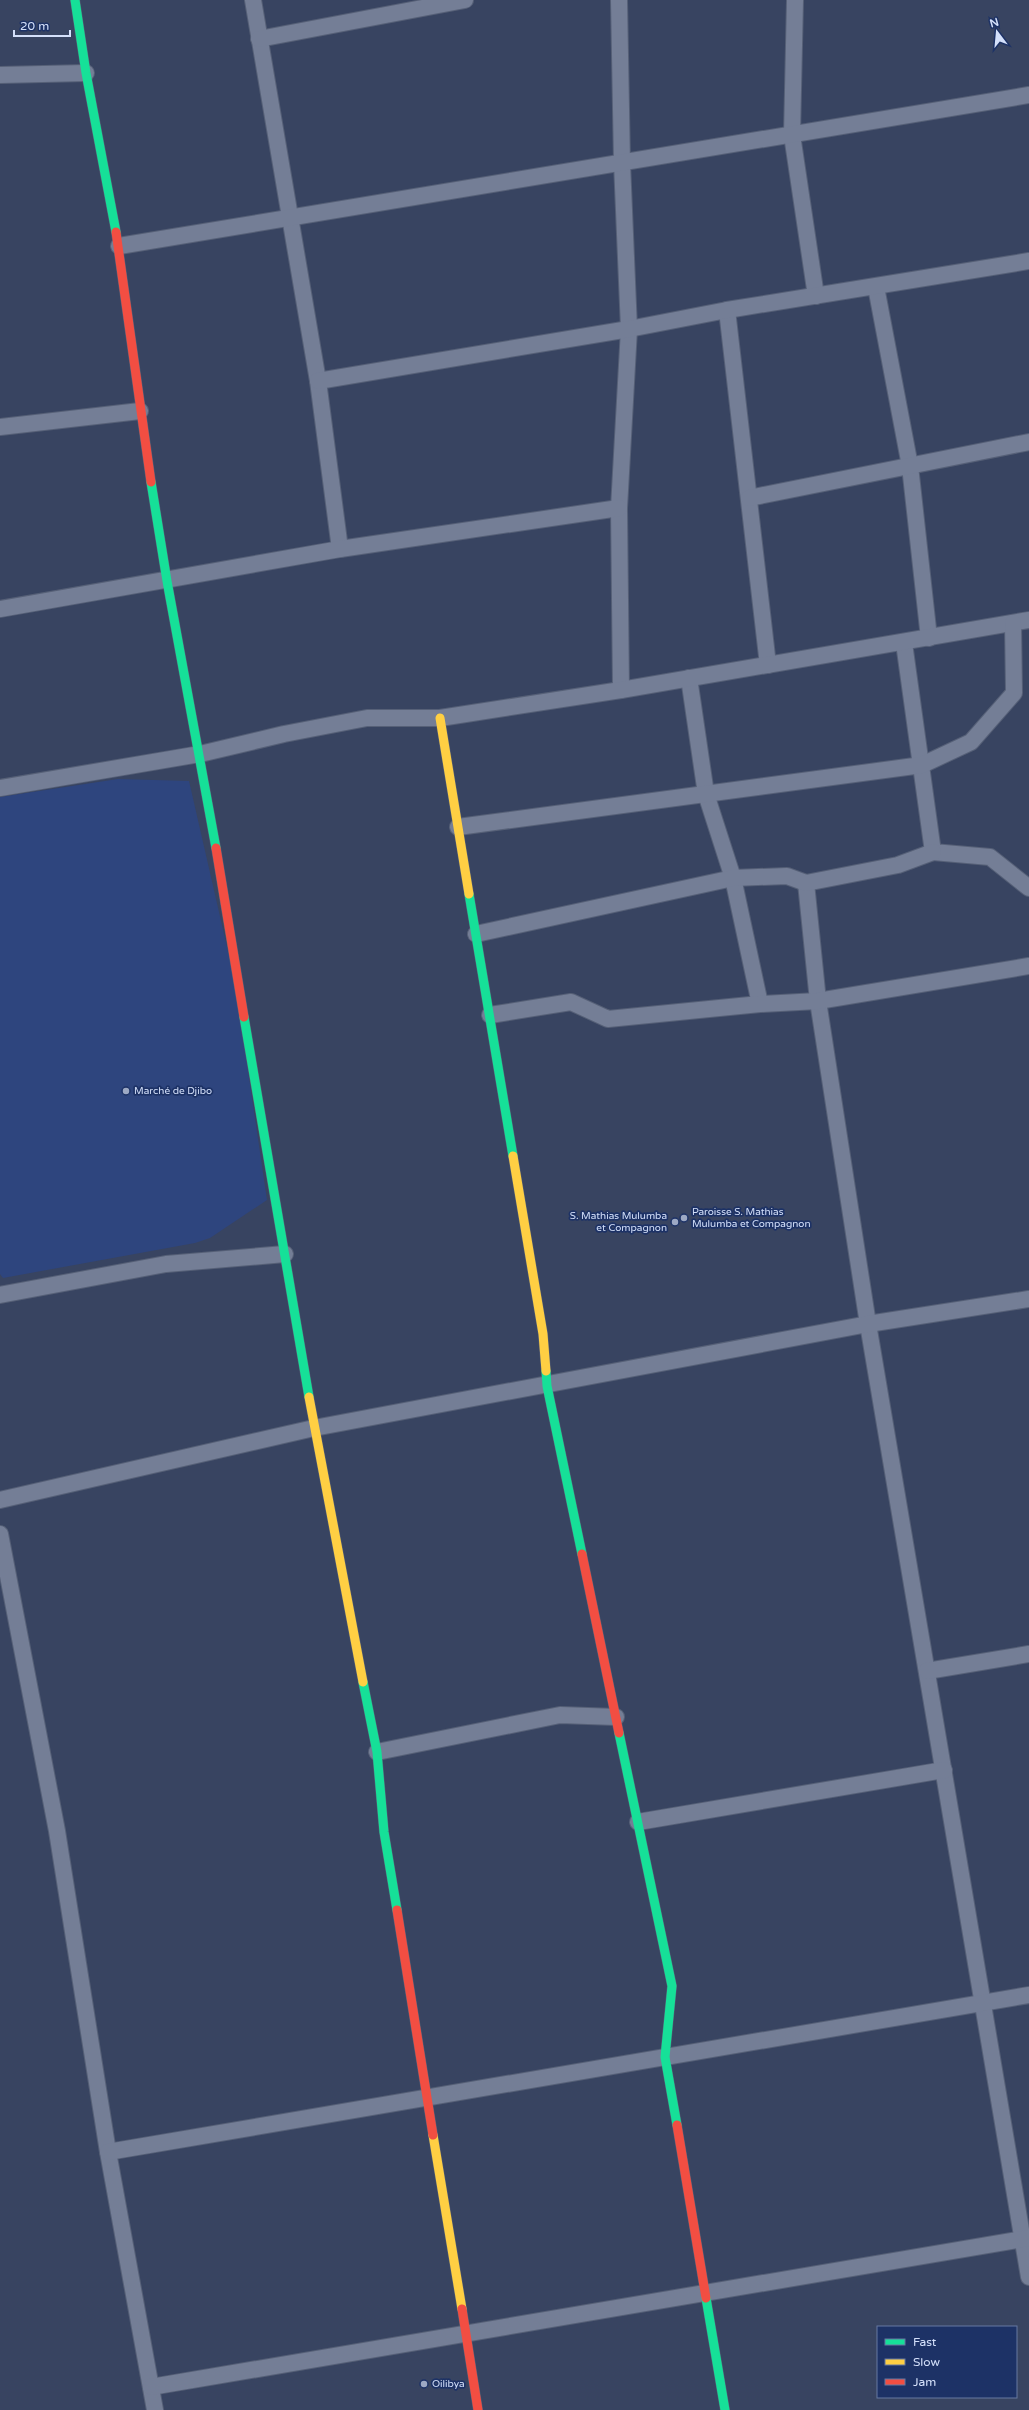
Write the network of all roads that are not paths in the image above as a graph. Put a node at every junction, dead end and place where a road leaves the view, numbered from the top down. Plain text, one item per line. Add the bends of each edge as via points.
1 (75, 0) edge
2 (253, 0) edge
3 (465, 0) edge
4 (619, 0) edge
5 (796, 0) edge
6 (259, 39) junction
7 (86, 73) junction
8 (0, 76) edge
9 (1029, 95) edge
10 (792, 135) junction
11 (622, 163) junction
12 (289, 219) junction
13 (119, 246) junction
14 (1029, 261) edge
15 (876, 287) junction
16 (816, 296) junction
17 (727, 310) junction
18 (629, 329) junction
19 (318, 382) junction
20 (140, 411) junction
21 (0, 426) edge
22 (1029, 442) edge
23 (910, 466) junction
24 (749, 498) junction
25 (619, 508) junction
26 (340, 549) junction
27 (167, 581) junction
28 (0, 609) edge
29 (1029, 620) edge
30 (1013, 623) junction
31 (929, 638) junction
32 (904, 643) junction
33 (768, 665) junction
34 (689, 678) junction
35 (621, 690) junction
36 (440, 718) junction
37 (200, 754) junction
38 (922, 765) junction
39 (0, 788) edge
40 (706, 794) junction
41 (458, 827) junction
42 (933, 852) junction
43 (733, 878) junction
44 (806, 883) junction
45 (1029, 888) edge
46 (476, 934) junction
47 (1029, 966) edge
48 (818, 1001) junction
49 (760, 1004) junction
50 (490, 1015) junction
51 (285, 1254) junction
52 (0, 1295) edge
53 (1029, 1299) edge
54 (868, 1324) junction
55 (547, 1386) junction
56 (314, 1428) junction
57 (0, 1500) edge
58 (0, 1534) edge
59 (1029, 1654) edge
60 (927, 1671) junction
61 (616, 1717) junction
62 (377, 1752) junction
63 (944, 1770) junction
64 (638, 1822) junction
65 (1029, 1996) edge
66 (983, 2003) junction
67 (665, 2057) junction
68 (427, 2098) junction
69 (108, 2152) junction
70 (1026, 2238) edge
71 (1029, 2277) edge
72 (705, 2293) junction
73 (465, 2333) junction
74 (151, 2387) junction
75 (155, 2410) edge
76 (478, 2410) edge
77 (725, 2410) edge

1 - 7 street
2 - 6 street
3 - 6 street
4 - 11 street
5 - 10 street
6 - 12 street
7 - 8 street
7 - 13 street
9 - 10 street
10 - 11 street
10 - 16 street
11 - 12 street
11 - 18 street
12 - 13 street
12 - 19 street
13 - 20 street
14 - 15 street
15 - 16 street
15 - 23 street
16 - 17 street
17 - 18 street
17 - 24 street
18 - 19 street
18 - 25 street
19 - 26 street
20 - 21 street
20 - 27 street
22 - 23 street
23 - 24 street
23 - 31 street
24 - 33 street
25 - 26 street
25 - 35 street
26 - 27 street
27 - 28 street
27 - 37 street
29 - 30 street
30 - 31 street
30 - 38 street via 1014,693 972,742
31 - 32 street
32 - 33 street
32 - 38 street
33 - 34 street
34 - 35 street
34 - 40 street
35 - 36 street
36 - 37 street via 367,718
36 - 41 street
37 - 39 street
37 - 51 street
38 - 40 street
38 - 42 street
40 - 41 street
40 - 43 street
41 - 46 street
42 - 44 street via 898,865
42 - 45 street via 990,857
43 - 44 street via 787,876
43 - 46 street
43 - 49 street
44 - 48 street
46 - 50 street
47 - 48 street
48 - 49 street
48 - 54 street
49 - 50 street via 608,1019 571,1002
50 - 55 street via 543,1334
51 - 52 street via 166,1264
51 - 56 street
53 - 54 street
54 - 55 street
54 - 60 street
55 - 56 street
55 - 61 street
56 - 57 street
56 - 62 street
58 - 69 street via 57,1831
59 - 60 street
60 - 63 street
61 - 62 street via 560,1715
61 - 64 street
62 - 68 street via 384,1832
63 - 64 street
63 - 66 street
64 - 67 street via 672,1986
65 - 66 street
66 - 67 street
66 - 70 street
67 - 68 street
67 - 72 street
68 - 69 street
68 - 73 street
69 - 74 street
70 - 71 street
70 - 72 street
72 - 73 street
72 - 77 street
73 - 74 street
73 - 76 street
74 - 75 street

